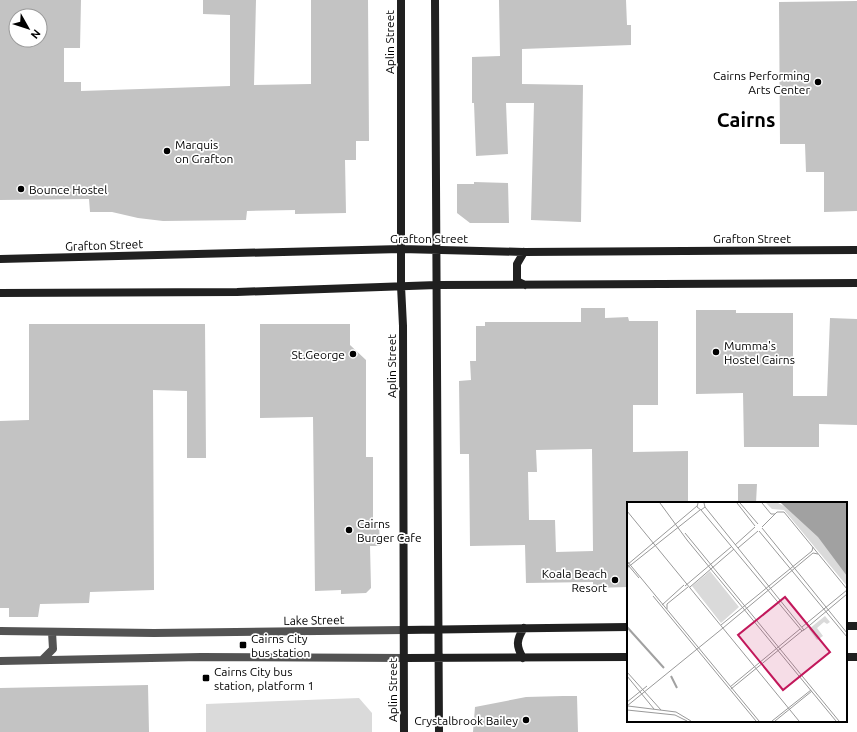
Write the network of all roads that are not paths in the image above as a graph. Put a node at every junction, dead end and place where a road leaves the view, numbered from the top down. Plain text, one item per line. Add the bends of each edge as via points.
1 (401, 0) edge
2 (435, 0) edge
3 (401, 249) junction
4 (435, 250) junction
5 (857, 250) edge
6 (524, 252) junction
7 (0, 259) edge
8 (857, 283) edge
9 (437, 285) junction
10 (401, 286) junction
11 (526, 286) junction
12 (0, 293) edge
13 (627, 627) edge
14 (524, 628) junction
15 (405, 630) junction
16 (438, 630) junction
17 (0, 631) edge
18 (52, 632) junction
19 (627, 657) edge
20 (404, 658) junction
21 (438, 658) junction
22 (523, 658) junction
23 (42, 660) junction
24 (0, 661) edge
25 (404, 732) edge
26 (439, 732) edge

1 - 3 street, Aplin Street
2 - 4 street
3 - 4 street, Grafton Street
3 - 7 street, Grafton Street
3 - 10 street, Aplin Street
4 - 6 street, Grafton Street
4 - 9 street
5 - 6 street, Grafton Street
6 - 11 street via 517,264 517,281
8 - 11 street
9 - 10 street
9 - 11 street
9 - 16 street
10 - 12 street via 237,292
10 - 15 street, Aplin Street
13 - 14 street, Lake Street
14 - 16 street, Lake Street
14 - 22 street via 517,639 518,649
15 - 16 street, Lake Street
15 - 18 street, Lake Street via 285,633
15 - 20 street, Aplin Street
16 - 21 street
17 - 18 street, Lake Street
18 - 23 street via 53,649
19 - 22 street
20 - 21 street
20 - 23 street via 201,657
20 - 25 street, Aplin Street
21 - 22 street
21 - 26 street
23 - 24 street

